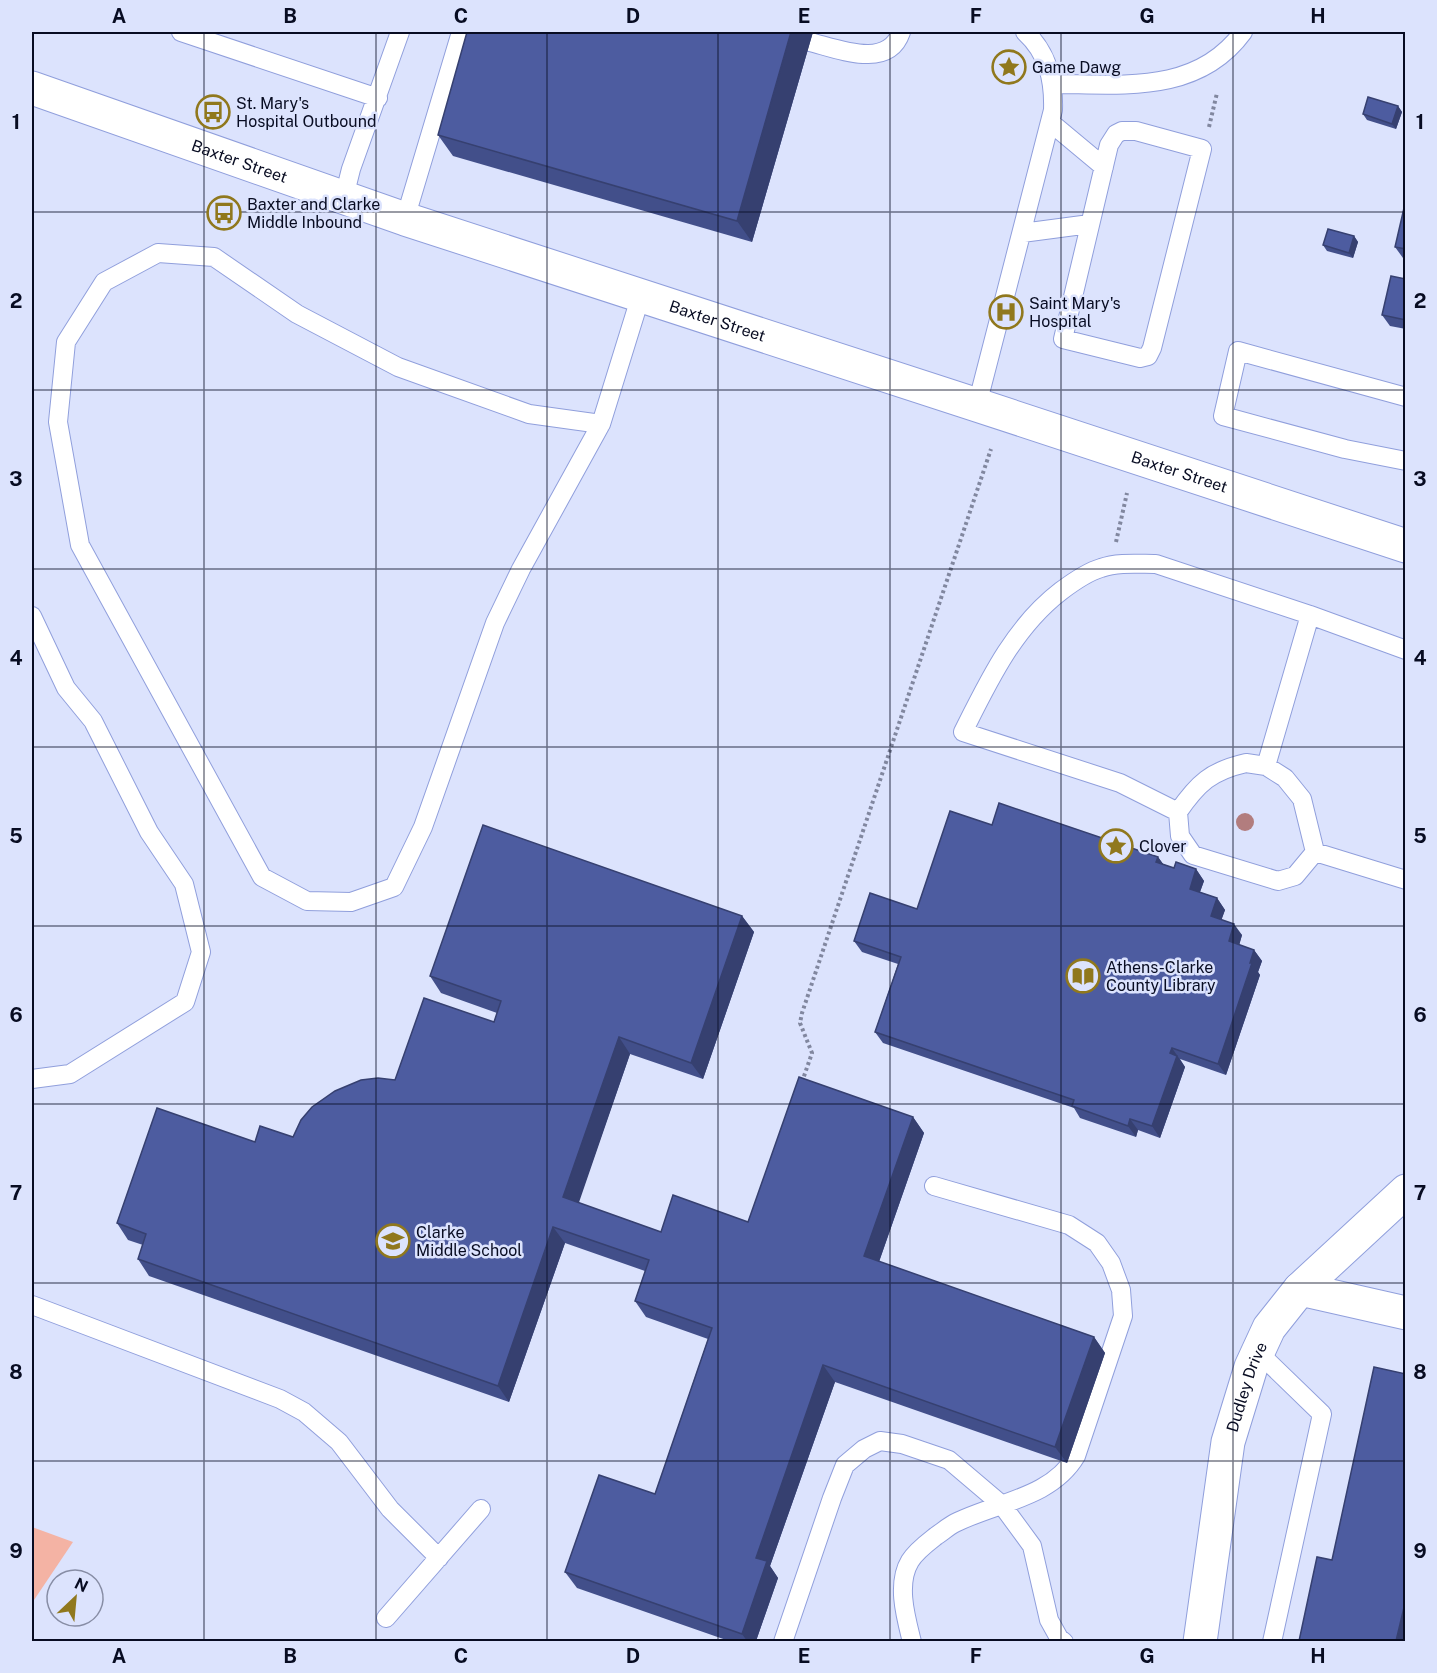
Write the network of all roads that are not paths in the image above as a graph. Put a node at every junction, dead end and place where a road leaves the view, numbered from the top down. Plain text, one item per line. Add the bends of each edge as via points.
1 (181, 32) edge
2 (400, 32) edge
3 (461, 32) edge
4 (901, 32) edge
5 (1243, 32) edge
6 (1034, 35) edge
7 (810, 42) dead end
8 (1052, 84) junction
9 (32, 88) edge
10 (378, 98) junction
11 (1050, 122) junction
12 (1104, 167) junction
13 (344, 198) junction
14 (405, 219) junction
15 (1090, 224) junction
16 (1022, 233) junction
17 (641, 295) junction
18 (1406, 397) edge
19 (977, 405) junction
20 (601, 424) junction
21 (1406, 461) edge
22 (1406, 546) edge
23 (1311, 615) junction
24 (32, 616) edge
25 (1406, 650) edge
26 (1266, 766) junction
27 (1178, 812) junction
28 (1315, 852) junction
29 (1406, 880) edge
30 (32, 1079) edge
31 (934, 1186) dead end
32 (1406, 1191) edge
33 (1300, 1289) junction
34 (32, 1305) edge
35 (1406, 1313) edge
36 (1258, 1352) junction
37 (1002, 1505) junction
38 (481, 1509) dead end
39 (438, 1558) junction
40 (386, 1618) dead end
41 (783, 1641) edge
42 (912, 1641) edge
43 (1064, 1641) edge
44 (1200, 1641) edge
45 (1272, 1641) edge

1 - 10 lane
2 - 10 lane
3 - 14 lane
4 - 7 lane via 888,49 875,54
5 - 8 lane via 1213,61 1186,76 1153,83
6 - 8 lane
8 - 11 lane
9 - 13 main road, Baxter Street
10 - 13 lane
11 - 12 lane
11 - 16 lane
12 - 15 lane
12 - 15 lane via 1109,145 1122,131 1136,131 1202,149 1148,356 1140,358 1063,339
13 - 14 main road, Baxter Street
14 - 17 main road, Baxter Street
15 - 16 lane
16 - 19 lane
17 - 19 main road, Baxter Street
17 - 20 lane
18 - 21 lane via 1238,351 1223,416
19 - 22 main road, Baxter Street
20 - 20 lane via 529,414 398,367 297,315 214,257 158,253 104,282 66,342 58,422 80,545 262,877 307,901 351,902 394,887 423,827 495,624
23 - 25 lane
23 - 26 lane
23 - 27 lane via 1156,564 1101,567 1042,606 994,670 963,732 1120,783
24 - 30 lane via 66,688 93,721 149,832 184,884 201,952 185,1002 70,1074
26 - 27 lane via 1246,763 1225,768 1203,780
26 - 28 lane via 1286,778 1302,799
27 - 28 lane via 1180,836 1193,855 1278,882 1295,876
28 - 29 lane
31 - 37 lane via 1069,1225 1096,1243 1111,1263 1121,1290 1123,1316 1076,1456 1050,1485
32 - 33 main road, Dudley Drive
33 - 35 main road
33 - 36 main road, Dudley Drive via 1269,1328
34 - 39 lane via 280,1399 304,1412 339,1442 390,1509
36 - 44 main road, Dudley Drive via 1228,1442
36 - 45 lane via 1322,1414
37 - 41 lane via 949,1460 880,1441 864,1449 845,1465
37 - 42 lane via 954,1524 923,1546 909,1562 903,1600
37 - 43 lane via 1032,1546 1049,1620
38 - 39 lane
39 - 40 lane

